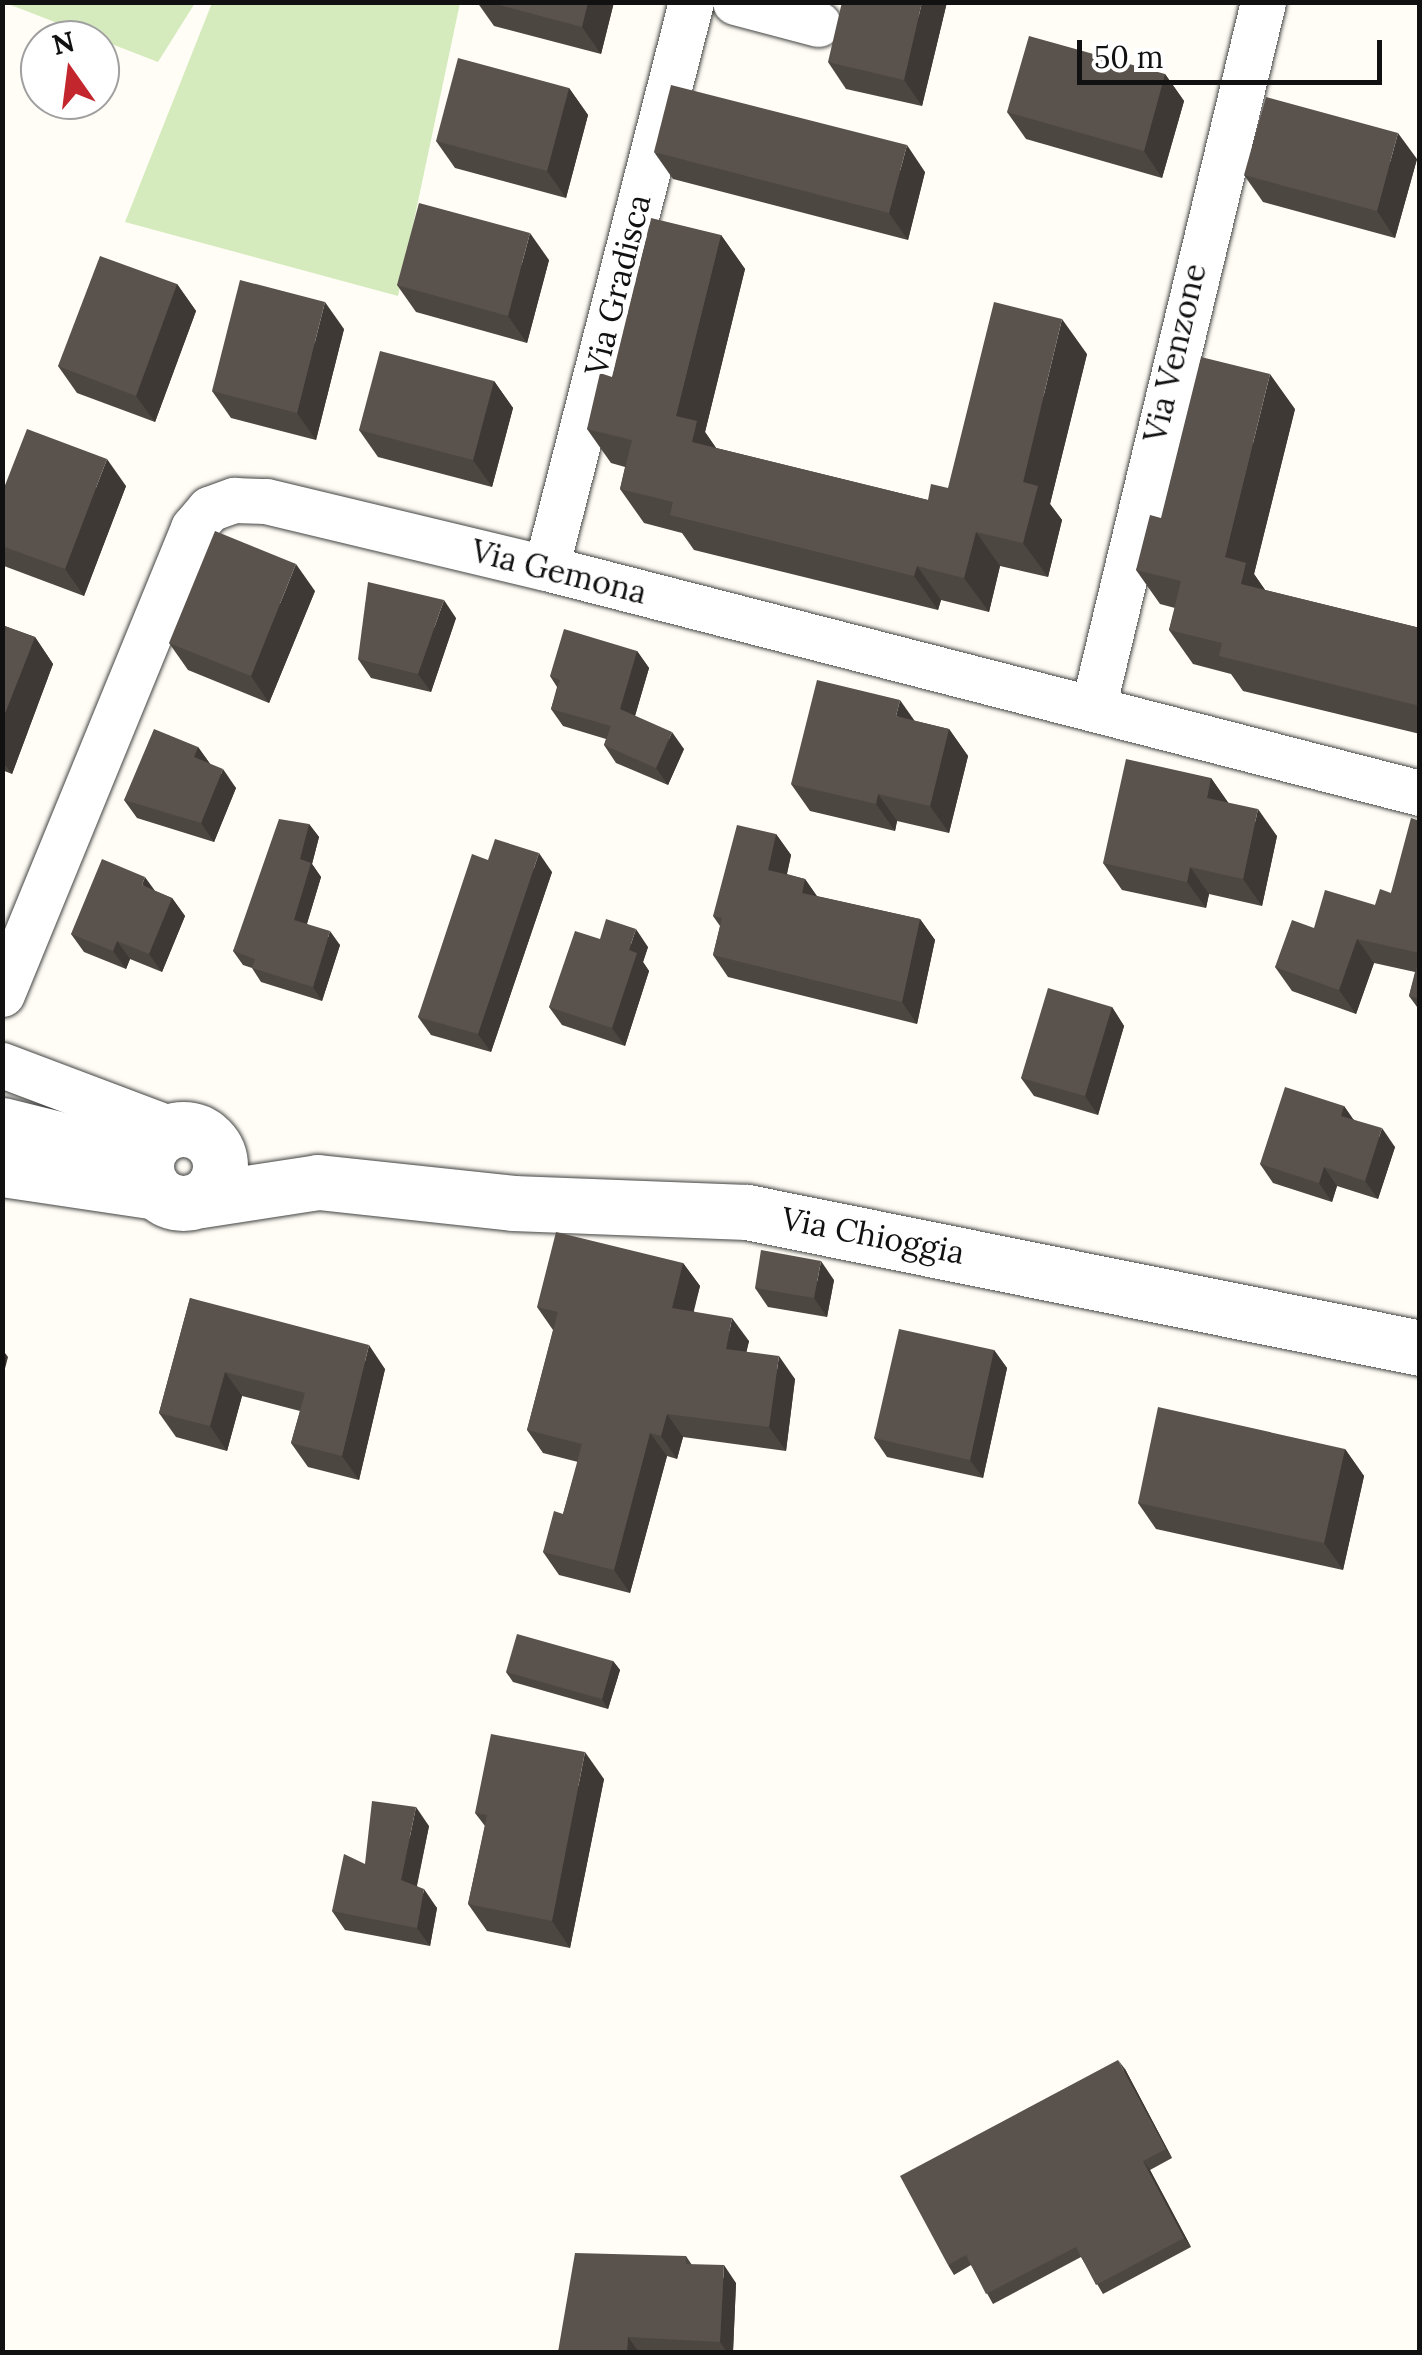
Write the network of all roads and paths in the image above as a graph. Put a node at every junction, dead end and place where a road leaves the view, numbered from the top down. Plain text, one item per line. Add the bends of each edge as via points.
1 (692, 2) edge
2 (734, 2) edge
3 (1262, 2) edge
4 (818, 24) dead end
5 (546, 568) junction
6 (1094, 704) junction
7 (1420, 793) edge
8 (2, 994) edge
9 (2, 1066) edge
10 (2, 1125) edge
11 (179, 1166) junction
12 (2, 1174) edge
13 (1420, 1348) edge

1 - 5 street, Via Gradisca
2 - 4 street
3 - 6 street, Via Venzone
5 - 6 street, Via Gemona
5 - 8 street, Via Gemona via 266,501 234,500 209,509 188,540
6 - 7 street, Via Gemona
9 - 11 street, Via Chioggia
10 - 11 street, Via Chioggia
11 - 12 street, Via Chioggia
11 - 13 street, Via Chioggia via 513,1203 747,1212

